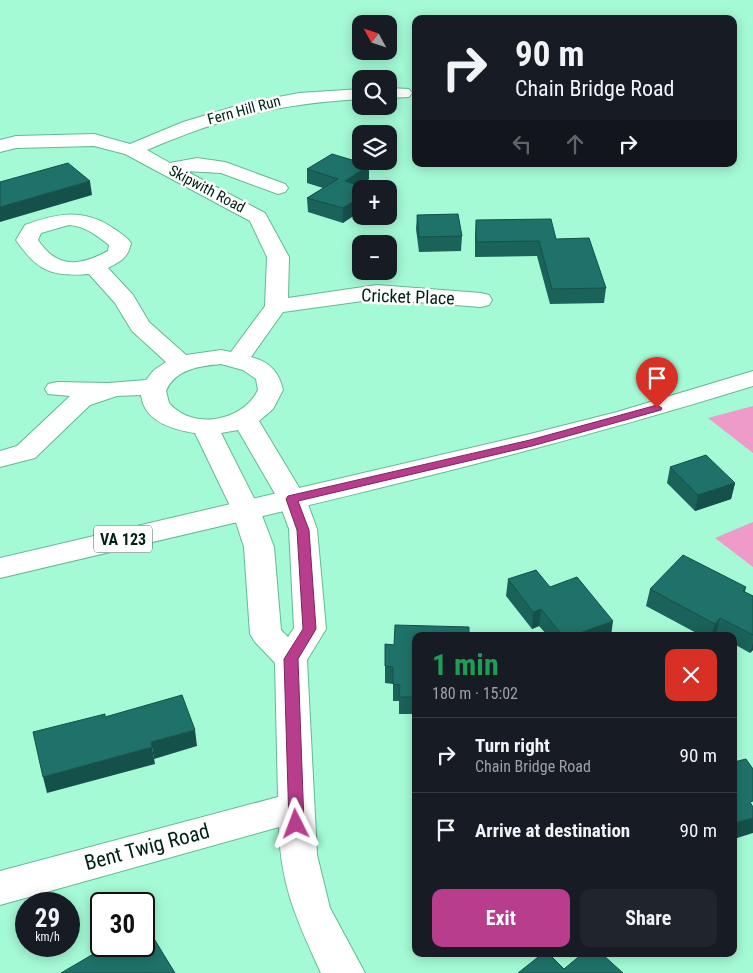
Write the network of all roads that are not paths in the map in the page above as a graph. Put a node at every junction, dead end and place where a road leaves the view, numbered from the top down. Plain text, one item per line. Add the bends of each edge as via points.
1 (352, 95) edge
2 (0, 146) edge
3 (132, 150) junction
4 (169, 170) junction
5 (278, 188) dead end
6 (94, 267) dead end
7 (481, 300) dead end
8 (276, 306) junction
9 (238, 359) junction
10 (182, 364) junction
11 (753, 378) edge
12 (155, 387) junction
13 (58, 389) dead end
14 (114, 389) junction
15 (245, 419) junction
16 (205, 426) junction
17 (0, 459) edge
18 (292, 499) junction
19 (246, 510) junction
20 (0, 568) edge
21 (291, 659) junction
22 (295, 808) junction
23 (0, 888) edge
24 (345, 973) edge

1 - 3 street, Fern Hill Run via 256,104 195,123
2 - 3 street, Skipwith Road via 16,142 94,140
3 - 4 street, Skipwith Road
4 - 5 street via 183,164 214,164
4 - 8 street, Skipwith Road via 258,216 278,257
6 - 10 street via 125,300 140,326
7 - 8 street, Cricket Place via 377,292
8 - 9 street
9 - 10 street via 203,358
9 - 15 street via 254,364 266,373 272,384 271,395 263,407
10 - 12 street via 161,377
11 - 18 street, VA 123 via 583,429
12 - 14 street
12 - 16 street via 153,399 158,409 169,418
13 - 14 street
14 - 17 street via 81,400 26,452
15 - 16 street via 221,426
15 - 18 street
16 - 19 street
18 - 19 street, VA 123
18 - 21 street via 303,530 310,629
19 - 20 street, VA 123
19 - 21 street via 259,547 266,634
21 - 22 street
22 - 23 street, Bent Twig Road
22 - 24 street via 298,855 311,909 334,958

